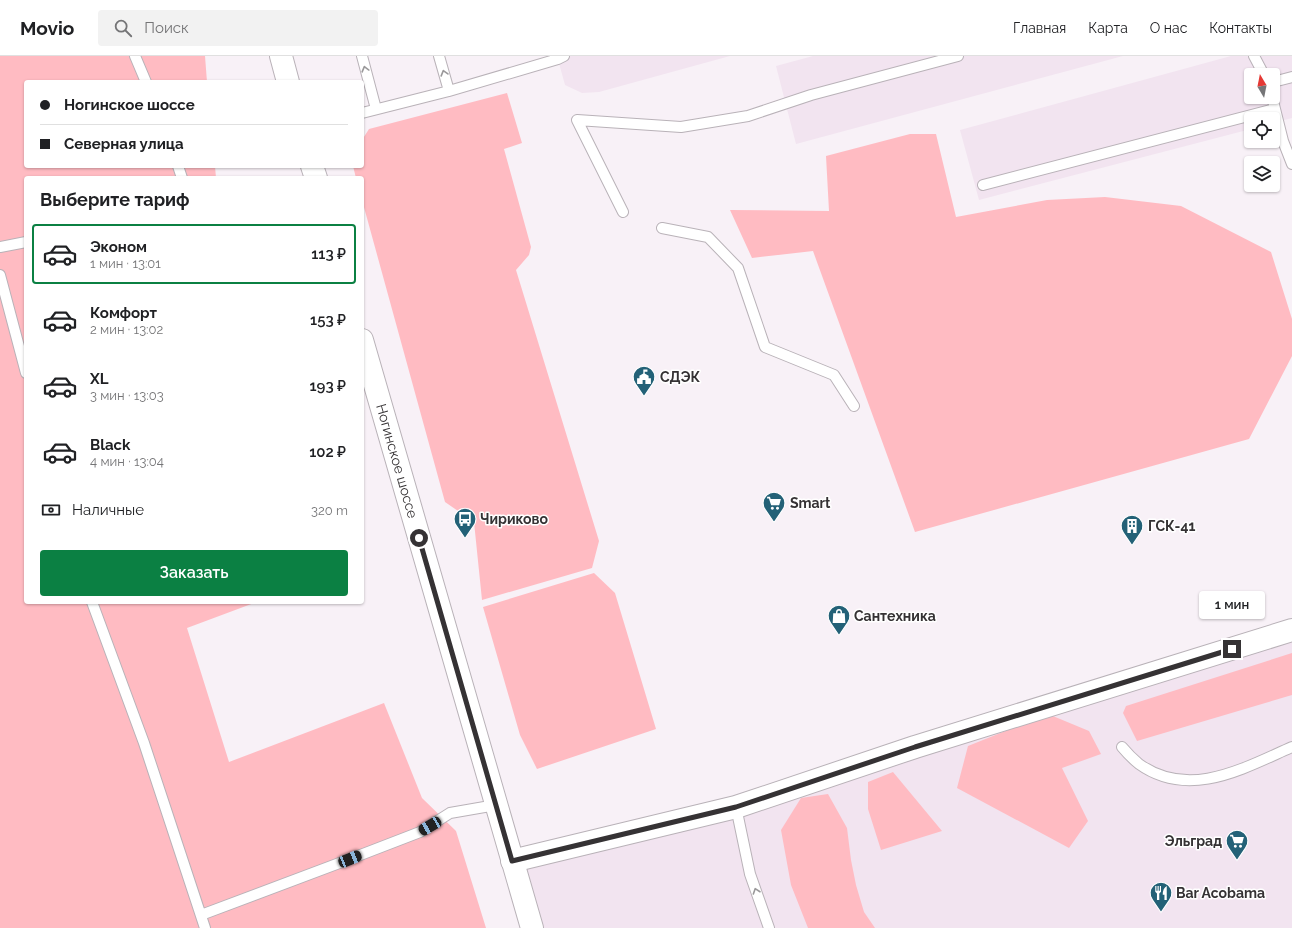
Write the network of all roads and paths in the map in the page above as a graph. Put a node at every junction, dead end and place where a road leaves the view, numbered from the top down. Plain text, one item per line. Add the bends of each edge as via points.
1 (135, 56) edge
2 (281, 56) edge
3 (362, 56) edge
4 (439, 56) edge
5 (564, 56) edge
6 (958, 56) edge
7 (1254, 56) edge
8 (1260, 68) edge
9 (1292, 77) edge
10 (145, 80) edge
11 (287, 80) edge
12 (1280, 80) edge
13 (449, 91) junction
14 (1274, 104) edge
15 (376, 109) junction
16 (1275, 109) junction
17 (364, 112) edge
18 (1292, 164) edge
19 (983, 185) dead end
20 (623, 212) dead end
21 (662, 228) dead end
22 (24, 242) edge
23 (0, 247) edge
24 (0, 275) edge
25 (364, 347) edge
26 (24, 365) edge
27 (854, 406) dead end
28 (93, 604) edge
29 (1292, 630) edge
30 (1122, 747) dead end
31 (1292, 747) edge
32 (496, 805) junction
33 (736, 807) junction
34 (512, 861) junction
35 (201, 915) junction
36 (205, 928) edge
37 (532, 928) edge
38 (769, 928) edge

1 - 10 lane
2 - 11 main road
15 -> 3 lane
13 -> 4 lane
5 - 13 lane
6 - 20 lane via 811,95 748,116 681,127 577,120
7 - 8 lane
9 - 12 lane
13 - 15 lane
14 - 16 lane
15 - 17 lane
16 - 18 lane
16 - 19 lane
21 - 27 lane via 708,237 738,268 766,347 834,375
22 - 23 lane
24 - 26 lane
25 - 32 main road, Ногинское шоссе
28 - 35 lane via 144,743
29 - 33 main road via 915,747
30 - 31 lane via 1139,764 1177,780 1229,775
32 - 34 main road, Ногинское шоссе
32 - 35 lane via 450,814 420,832
33 - 34 main road
38 -> 33 lane via 750,874
34 - 37 main road, Ногинское шоссе
35 - 36 lane

